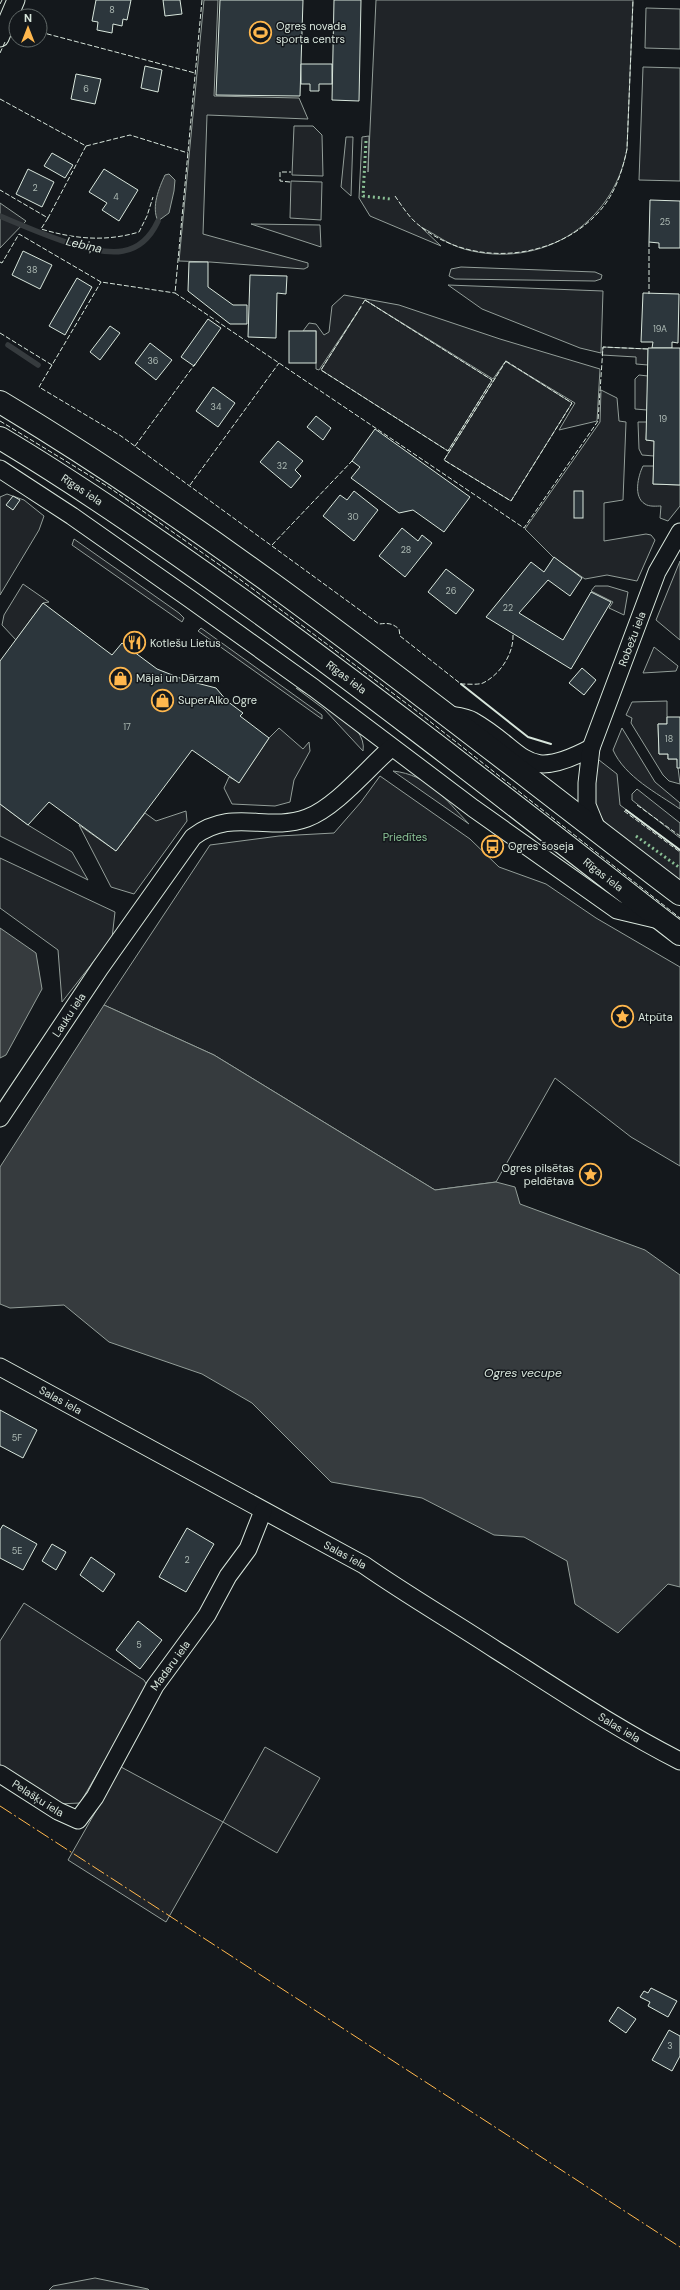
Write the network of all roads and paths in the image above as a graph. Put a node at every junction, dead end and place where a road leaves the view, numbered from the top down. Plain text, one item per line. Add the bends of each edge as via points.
1 (16, 0) edge
2 (0, 38) edge
3 (0, 402) edge
4 (0, 438) edge
5 (0, 469) edge
6 (680, 532) edge
7 (445, 714) junction
8 (391, 748) junction
9 (591, 748) junction
10 (598, 832) junction
11 (680, 894) edge
12 (672, 927) edge
13 (0, 1118) edge
14 (0, 1367) edge
15 (263, 1511) junction
16 (680, 1761) edge
17 (0, 1774) edge
18 (78, 1820) joint

1 - 2 street
3 - 7 highway via 100,463 166,508 339,633
4 - 12 highway, Rīgas iela via 47,466 150,535 318,656
5 - 8 street via 72,516 314,688
6 - 9 street, Robežu iela via 657,572
7 - 9 street via 472,720 526,761 549,765 568,761
7 - 10 highway
8 - 12 street via 617,910
8 - 13 street, Lauku iela via 329,805 307,818 281,823 242,820 206,827 193,837 139,912
9 - 10 street, Robežu iela via 587,783 588,805
10 - 11 highway
14 - 15 street, Salas iela
15 - 16 street, Salas iela via 364,1565 587,1710
15 - 18 street, Madaru iela via 248,1549 228,1576 207,1615 156,1686 95,1797
17 - 18 street, Pelašķu iela via 58,1811

